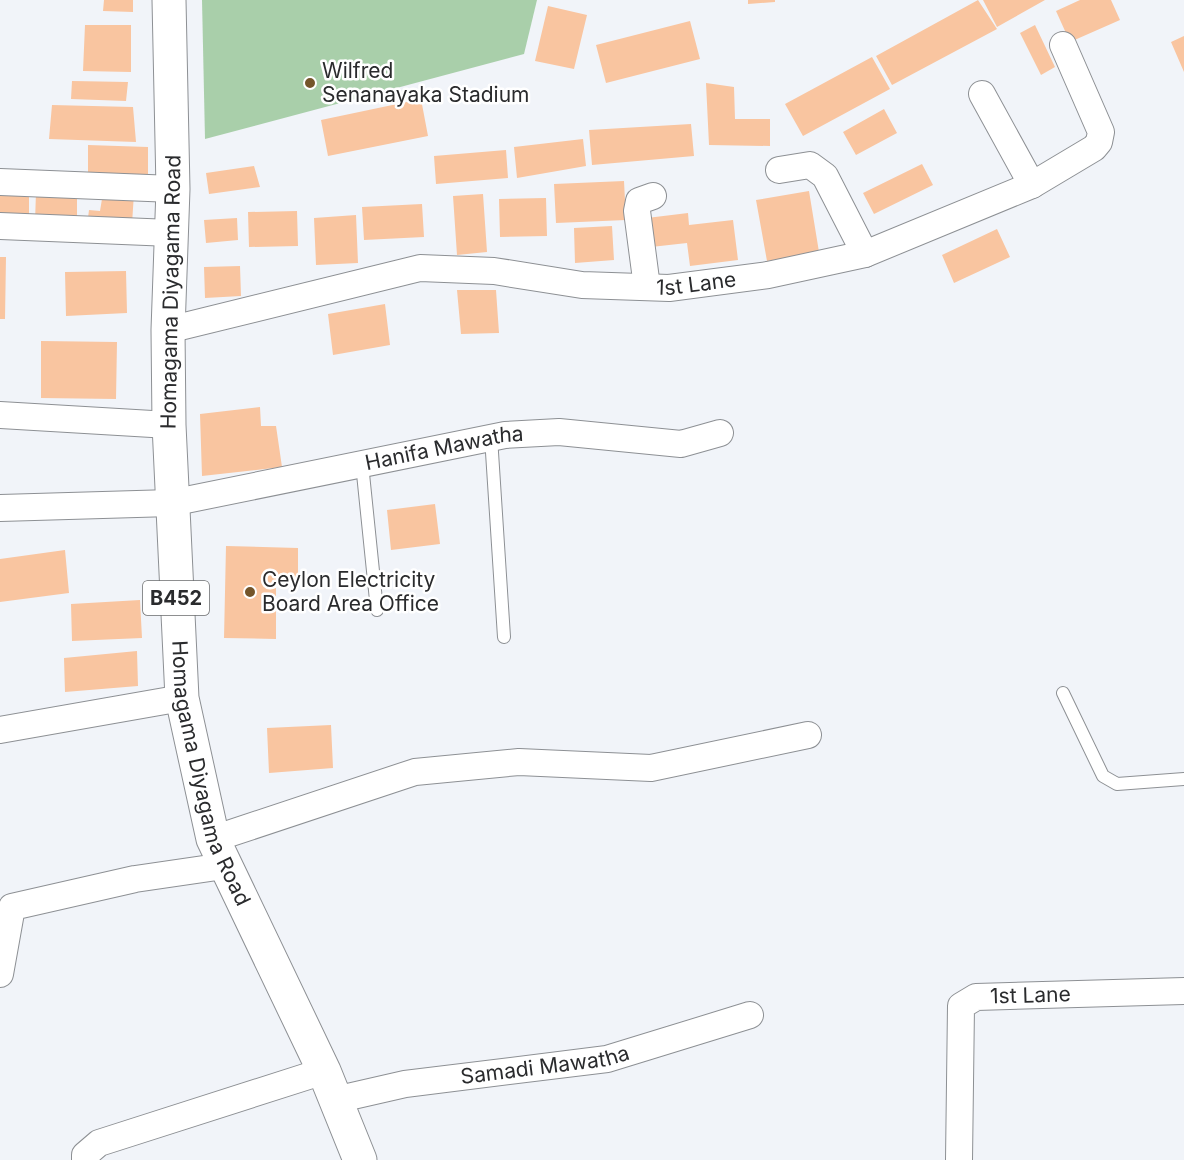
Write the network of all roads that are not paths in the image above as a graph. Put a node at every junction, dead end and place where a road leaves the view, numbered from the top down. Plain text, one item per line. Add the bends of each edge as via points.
1 (169, 0) edge
2 (1063, 45) dead end
3 (982, 94) dead end
4 (779, 170) dead end
5 (0, 182) edge
6 (1032, 185) junction
7 (173, 189) junction
8 (653, 196) dead end
9 (0, 226) edge
10 (171, 233) junction
11 (865, 254) junction
12 (647, 287) junction
13 (168, 330) junction
14 (0, 415) edge
15 (169, 425) junction
16 (720, 433) dead end
17 (491, 437) junction
18 (362, 464) junction
19 (171, 503) junction
20 (0, 508) edge
21 (377, 610) dead end
22 (504, 637) dead end
23 (1063, 693) dead end
24 (182, 698) junction
25 (0, 730) edge
26 (808, 735) dead end
27 (1184, 779) edge
28 (218, 852) junction
29 (0, 974) edge
30 (1184, 991) edge
31 (750, 1015) dead end
32 (329, 1085) junction
33 (85, 1160) edge
34 (360, 1160) edge
35 (959, 1160) edge

1 - 7 main road, Homagama Diyagama Road / B452
2 - 6 street, 1st Lane via 1101,132 1099,142
3 - 6 street
4 - 11 street via 810,165 825,176
5 - 7 street
6 - 11 street, 1st Lane
7 - 10 main road, Homagama Diyagama Road / B452
8 - 12 street via 639,201 638,211
9 - 10 street
10 - 13 main road, Homagama Diyagama Road / B452
11 - 12 street, 1st Lane via 768,275 669,288
12 - 13 street, 1st Lane via 582,285 494,271 420,268
13 - 15 main road, Homagama Diyagama Road / B452
14 - 15 street
15 - 19 main road, Homagama Diyagama Road / B452
16 - 17 street, Hanifa Mawatha via 681,444 560,432
17 - 18 street, Hanifa Mawatha
17 - 22 lane
18 - 19 street, Hanifa Mawatha
18 - 21 lane
19 - 20 street, Hanifa Mawatha
19 - 24 main road, Homagama Diyagama Road / B452
23 - 27 lane via 1103,776 1117,784
24 - 25 street
24 - 28 main road, Homagama Diyagama Road / B452
26 - 28 street via 651,768 519,762 415,772
28 - 29 street via 135,879 12,907
28 - 32 main road, Homagama Diyagama Road / B452
30 - 35 street, 1st Lane via 976,997 961,1006
31 - 32 street, Samadi Mawatha via 607,1059 405,1084
32 - 33 street, Samadi Mawatha via 99,1143 85,1155
32 - 34 main road, Homagama Diyagama Road / B452

